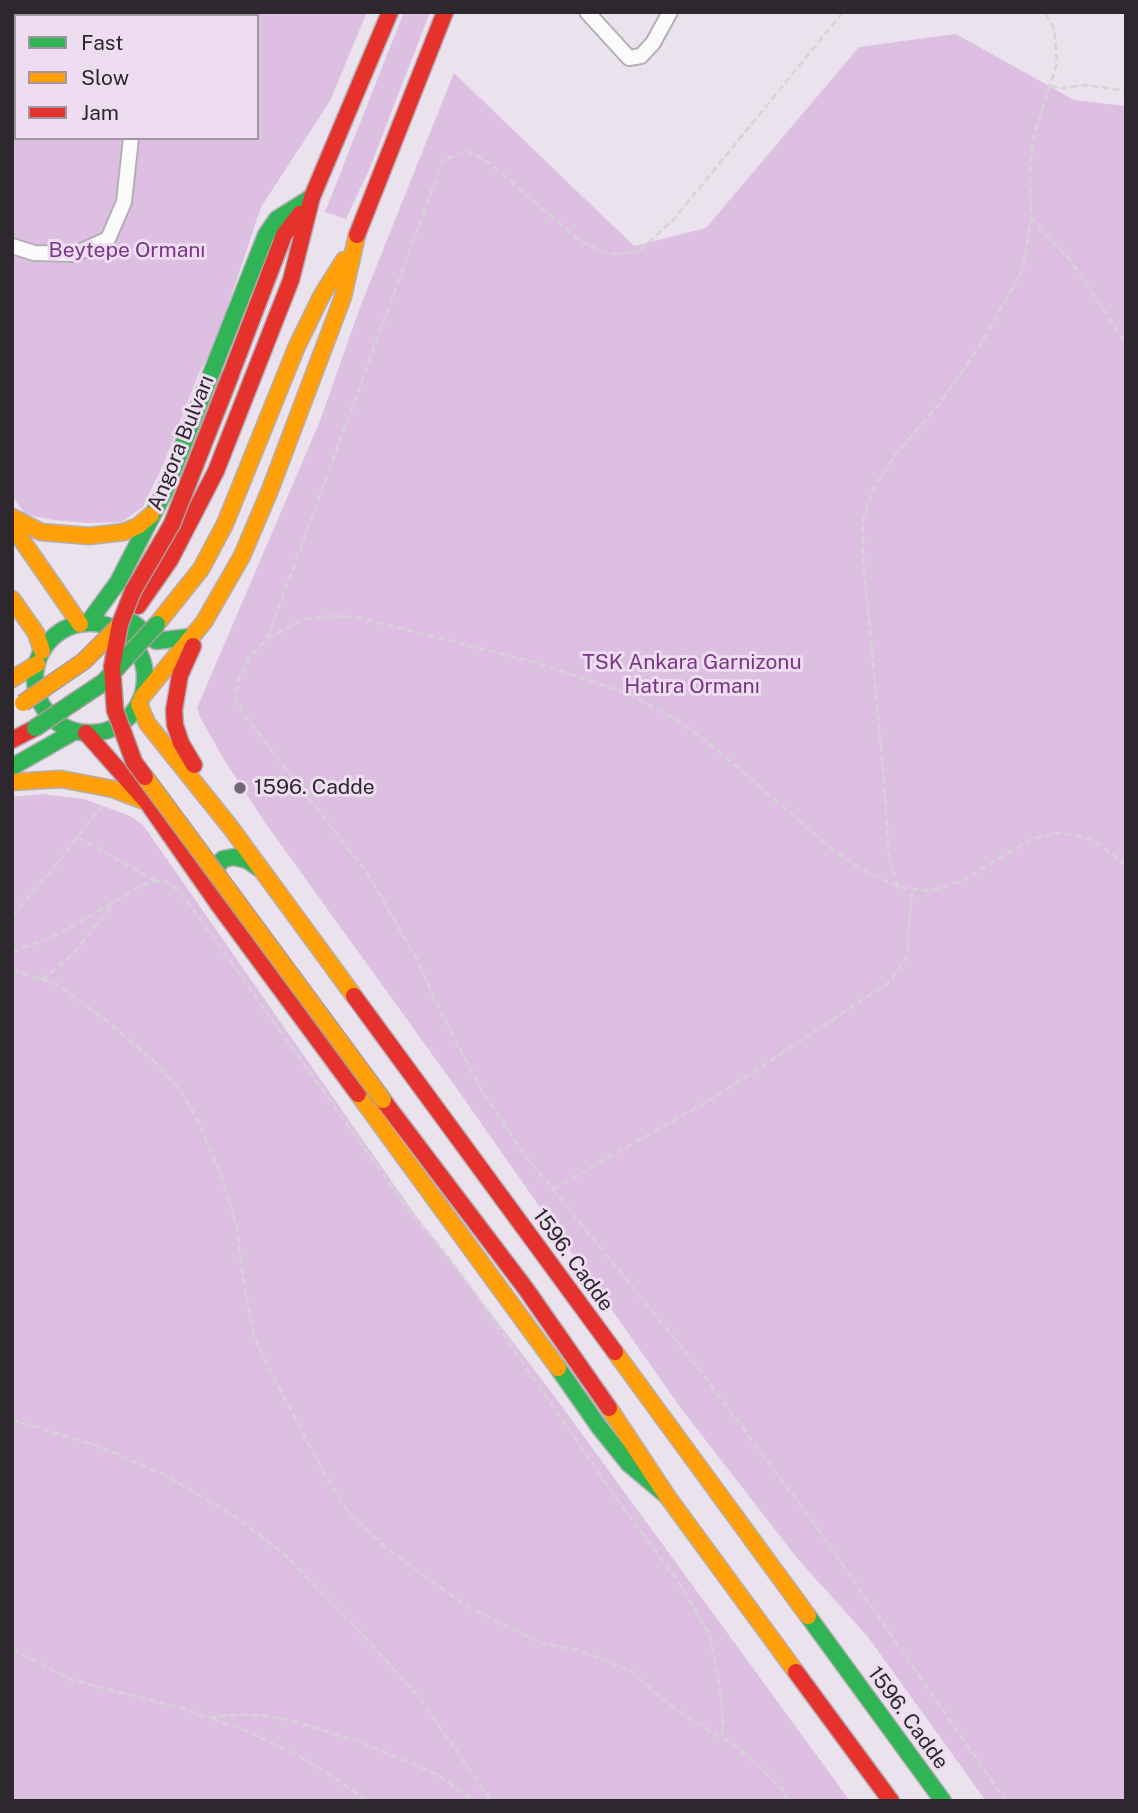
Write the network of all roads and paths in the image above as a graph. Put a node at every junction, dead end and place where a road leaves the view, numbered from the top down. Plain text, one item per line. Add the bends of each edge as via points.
1 (390, 12) edge
2 (444, 12) edge
3 (587, 12) edge
4 (670, 12) edge
5 (843, 12) edge
6 (1044, 12) edge
7 (1050, 86) junction
8 (1126, 91) edge
9 (131, 140) edge
10 (312, 197) junction
11 (1031, 218) junction
12 (353, 245) junction
13 (12, 246) edge
14 (1126, 343) edge
15 (153, 513) junction
16 (12, 517) edge
17 (12, 526) edge
18 (118, 582) junction
19 (12, 599) edge
20 (204, 622) junction
21 (84, 624) junction
22 (190, 637) junction
23 (267, 639) junction
24 (39, 658) junction
25 (12, 679) edge
26 (140, 701) junction
27 (18, 706) edge
28 (80, 732) junction
29 (12, 740) edge
30 (12, 768) edge
31 (12, 782) edge
32 (113, 789) junction
33 (146, 802) junction
34 (231, 828) junction
35 (77, 837) junction
36 (1126, 865) edge
37 (263, 871) junction
38 (156, 881) junction
39 (898, 887) junction
40 (912, 889) junction
41 (116, 901) junction
42 (218, 904) junction
43 (12, 915) edge
44 (12, 952) edge
45 (12, 970) edge
46 (41, 980) junction
47 (552, 1190) junction
48 (12, 1420) edge
49 (667, 1496) junction
50 (12, 1649) edge
51 (209, 1718) junction
52 (722, 1738) junction
53 (367, 1801) edge
54 (474, 1801) edge
55 (491, 1801) edge
56 (789, 1801) edge
57 (891, 1801) edge
58 (943, 1801) edge
59 (1006, 1801) edge

1 - 10 main road, Angora Bulvarı
2 - 12 main road
3 - 4 street via 629,58 641,56 653,43
5 - 23 path via 674,219 638,252 608,254 580,241 488,162 467,151 443,160
6 - 7 path via 1054,28 1056,46 1057,63
7 - 8 path
7 - 11 path via 1034,135
9 - 13 street via 124,202 108,239 75,254 34,253
10 - 15 main road, Angora Bulvarı via 277,219 266,235
10 - 27 main road, Angora Bulvarı, bridge via 291,280 216,471 170,560 138,606 84,661
10 - 49 main road, Angora Bulvarı, bridge via 284,235 172,524 133,591 120,624 112,667 115,710 134,762 526,1289
11 - 14 path via 1070,260
11 - 39 path via 1023,269 981,345 941,402 896,454 876,486 863,520 889,857
12 - 20 main road via 342,297 270,490 242,556
12 - 29 main road, bridge via 297,346 225,524 201,569 104,682
15 - 16 main road via 138,526 108,536 41,533
15 - 18 main road, Angora Bulvarı
17 - 21 main road
18 - 21 main road, Angora Bulvarı
18 - 22 main road via 120,607 140,630 156,641
19 - 24 main road via 36,632
20 - 22 main road
20 - 34 main road via 180,675 175,725
21 - 24 main road via 58,634
21 - 26 main road, 1596. Cadde via 104,625 130,640 144,667
22 - 26 main road
23 - 39 path via 303,620 356,617 534,662 629,694 677,720 715,748 833,850
23 - 47 path via 251,655 238,681 236,699 367,873 414,954 483,1093
24 - 25 main road
24 - 28 main road via 35,679 44,708 54,720
26 - 28 main road via 128,719 115,727
26 - 34 main road, 1596. Cadde via 154,732
28 - 30 main road
28 - 33 main road
31 - 32 main road via 61,779
32 - 33 main road
32 - 35 path
33 - 42 main road
34 - 37 main road, 1596. Cadde
35 - 38 path
35 - 43 path
36 - 40 path via 1095,841 1056,834 1032,839 960,882 929,891
37 - 42 main road via 247,860 223,859 215,869
37 - 58 main road, 1596. Cadde
38 - 41 path
38 - 52 path via 182,894 415,1219 470,1286 677,1580 710,1635
39 - 40 path
40 - 47 path via 907,956 891,981 717,1096
41 - 44 path via 61,933
41 - 46 path via 72,955
42 - 49 main road via 600,1428 629,1464
45 - 46 path
46 - 52 path via 58,985 102,1017 179,1088 230,1202 254,1335 309,1445 350,1514 390,1551 468,1606 543,1644 578,1650 631,1671 669,1704
47 - 59 path via 692,1360 814,1523
48 - 55 path via 98,1446 163,1474 236,1517 284,1554 423,1702
49 - 57 main road
50 - 51 path via 72,1680
51 - 53 path via 297,1755
51 - 54 path via 263,1715 358,1741 436,1774
52 - 56 path via 760,1767

